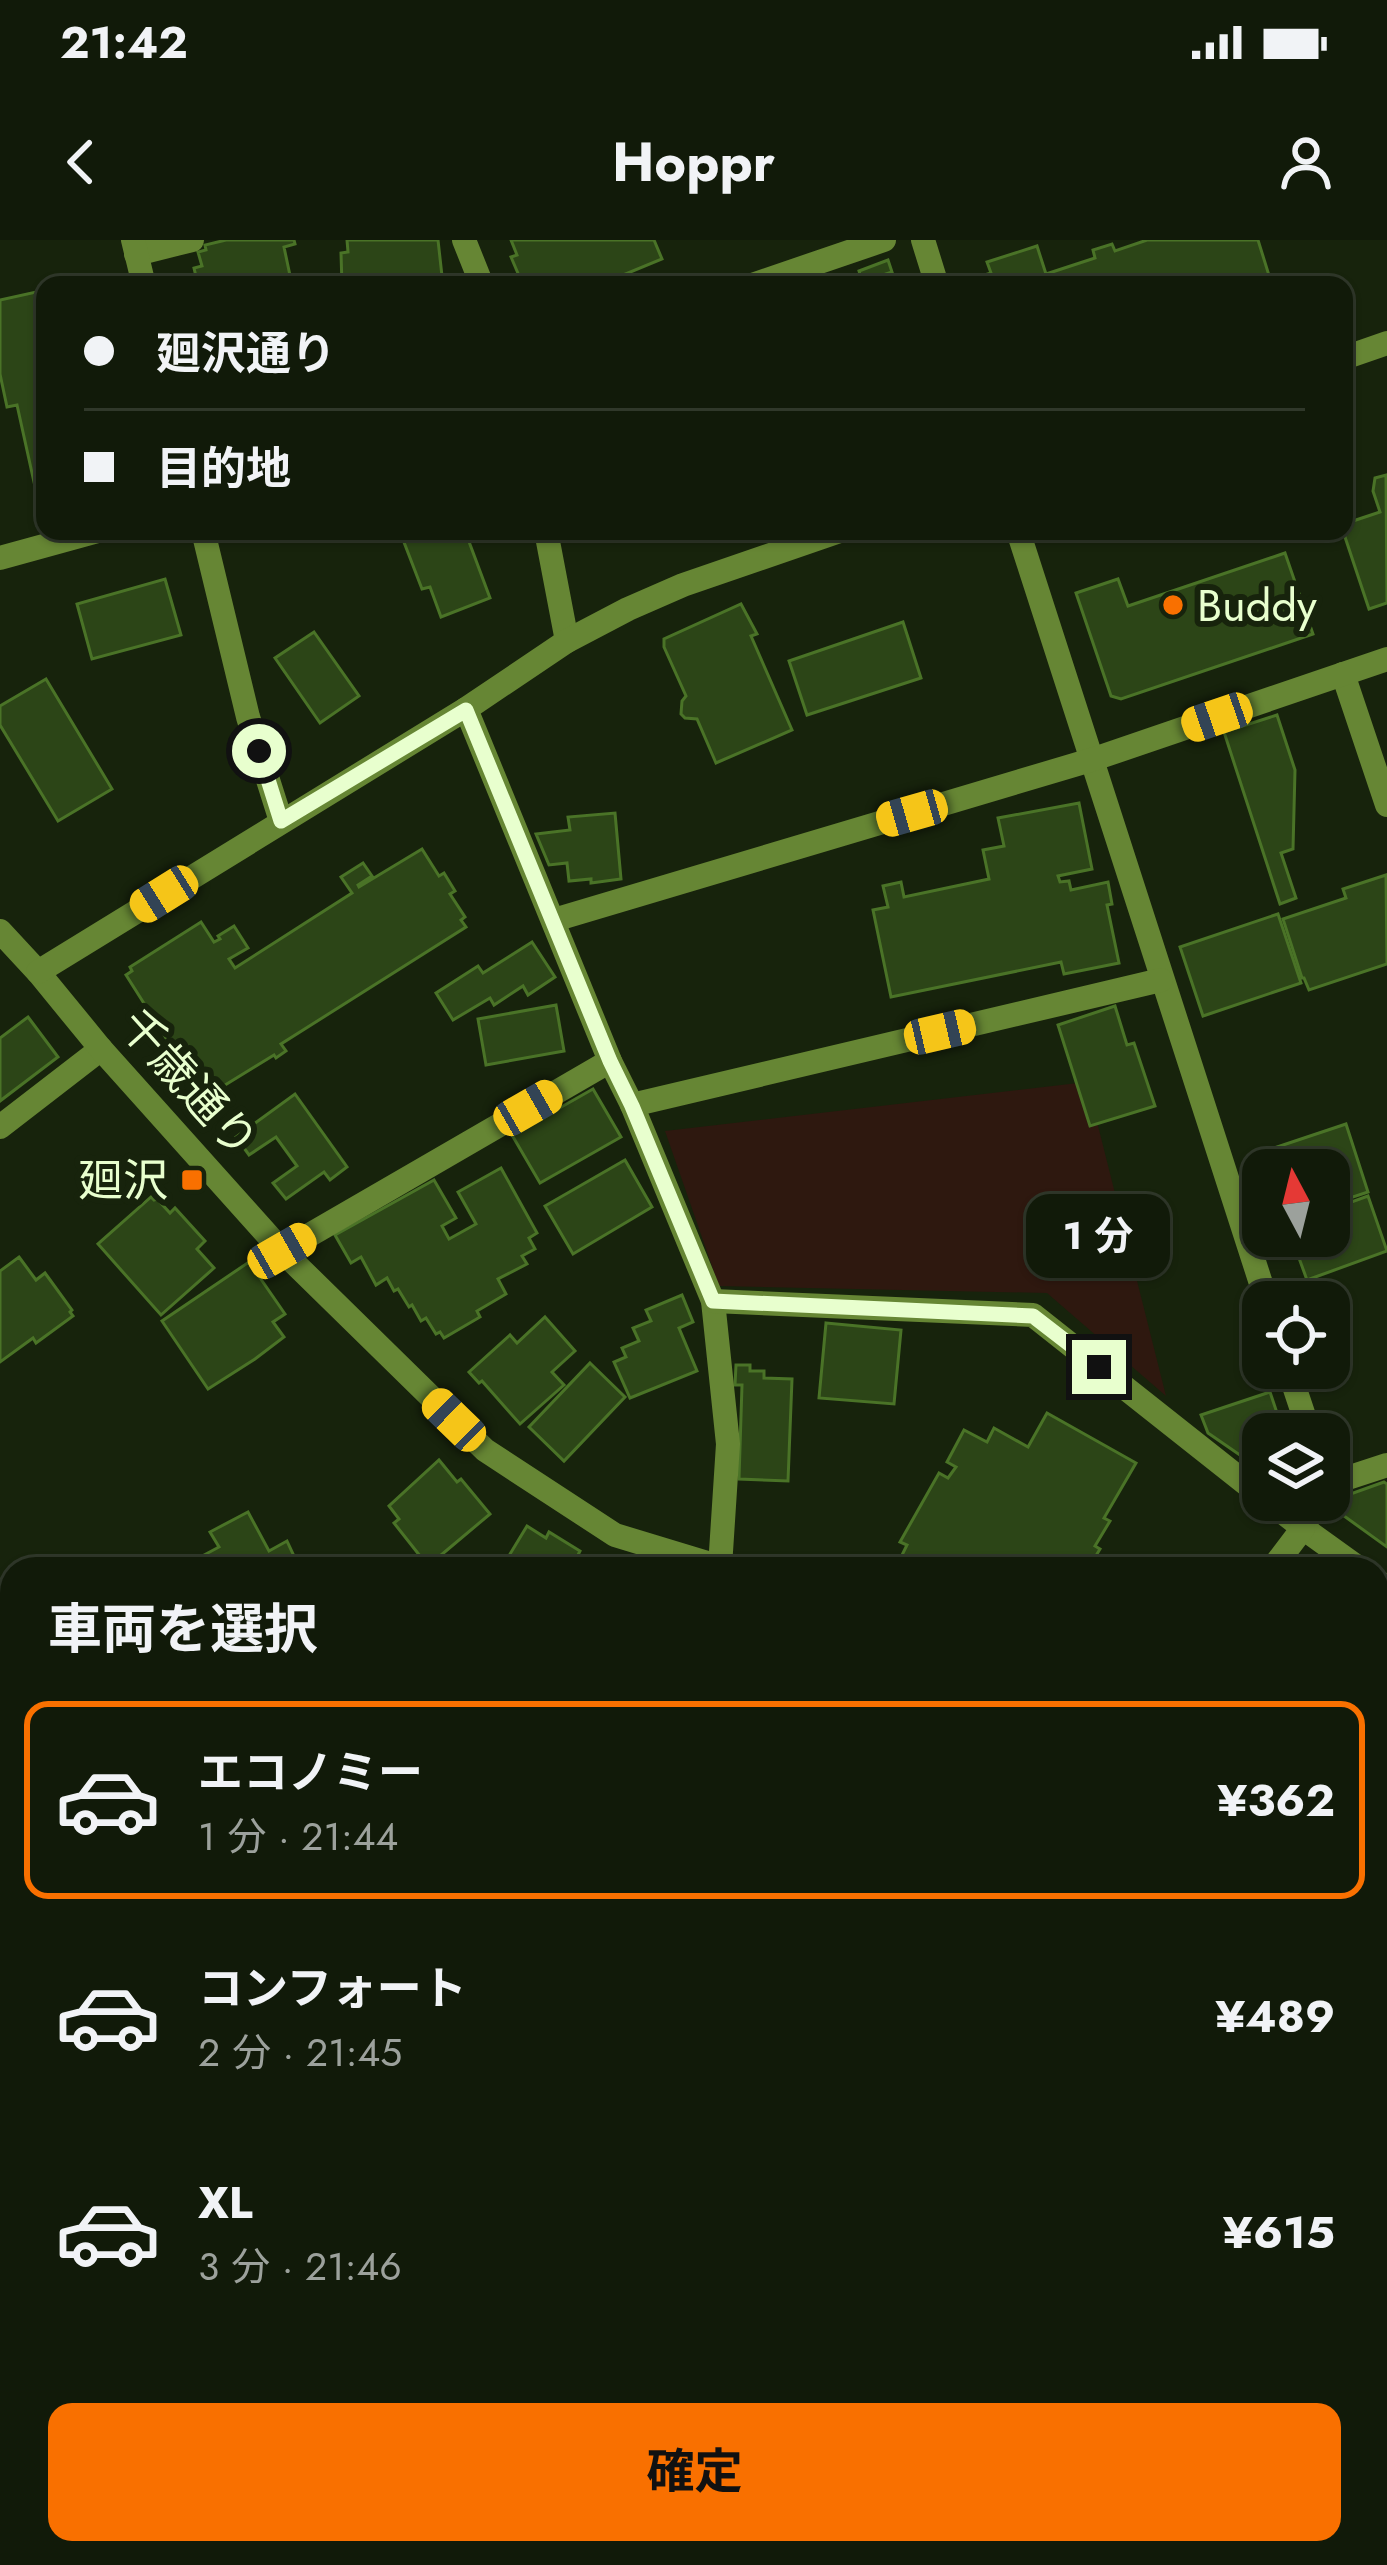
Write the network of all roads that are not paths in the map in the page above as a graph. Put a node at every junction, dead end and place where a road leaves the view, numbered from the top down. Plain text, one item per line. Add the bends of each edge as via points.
1 (192, 240) edge
2 (464, 240) edge
3 (884, 240) edge
4 (923, 240) edge
5 (135, 247) edge
6 (478, 276) edge
7 (778, 276) edge
8 (935, 276) edge
9 (1387, 343) edge
10 (1353, 355) edge
11 (64, 540) edge
12 (205, 540) edge
13 (548, 540) edge
14 (814, 540) edge
15 (1021, 540) edge
16 (0, 557) edge
17 (567, 641) junction
18 (1387, 658) edge
19 (1343, 674) junction
20 (466, 710) junction
21 (1091, 760) junction
22 (1387, 805) edge
23 (281, 821) junction
24 (554, 920) junction
25 (0, 931) edge
26 (38, 972) junction
27 (1161, 980) junction
28 (101, 1049) junction
29 (610, 1061) junction
30 (632, 1106) junction
31 (0, 1127) edge
32 (282, 1251) junction
33 (1260, 1281) edge
34 (713, 1301) junction
35 (1387, 1465) edge
36 (1350, 1477) edge
37 (1242, 1480) edge
38 (1294, 1521) edge
39 (1307, 1521) edge
40 (1303, 1528) junction
41 (688, 1557) edge
42 (723, 1557) edge
43 (1281, 1557) edge
44 (1343, 1557) edge

1 - 5 street
2 - 6 street
3 - 7 street
4 - 8 street
9 - 10 street
11 - 16 street
12 - 23 street
13 - 17 street
14 - 17 street via 683,585
15 - 21 street
17 - 20 street
18 - 19 street
19 - 21 street
19 - 22 street
20 - 23 street
20 - 24 street
21 - 24 street
21 - 27 street
23 - 26 street
24 - 29 street
25 - 26 street, 千歳通り
26 - 28 street, 千歳通り
27 - 30 street
27 - 33 street
28 - 31 street
28 - 32 street, 千歳通り
29 - 30 street
29 - 32 street
30 - 34 street
32 - 41 street, 千歳通り via 485,1450 615,1534
34 - 37 street via 1033,1316
34 - 42 street via 728,1444
35 - 36 street
38 - 40 street
39 - 40 street
40 - 43 street
40 - 44 street

